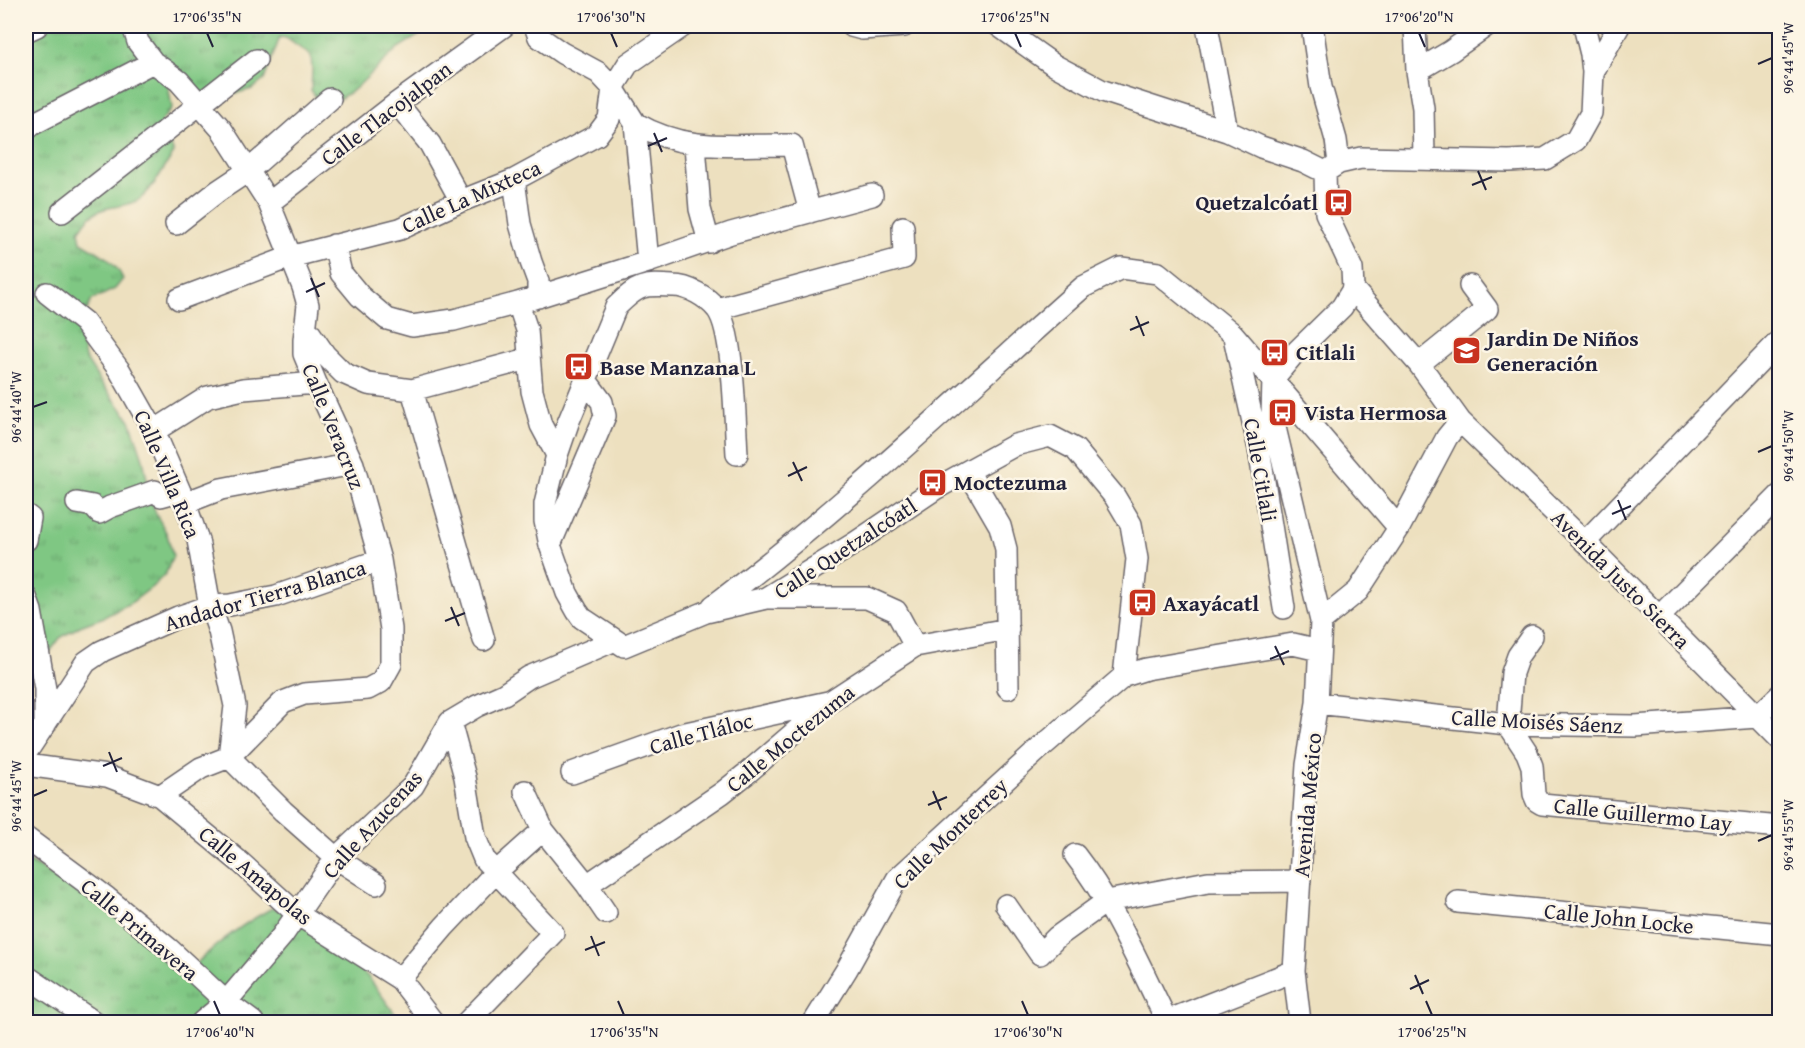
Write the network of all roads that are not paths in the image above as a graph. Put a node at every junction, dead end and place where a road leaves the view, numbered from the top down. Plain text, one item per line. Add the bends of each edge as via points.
1 (37, 26) edge
2 (133, 26) edge
3 (504, 26) edge
4 (535, 26) edge
5 (684, 26) edge
6 (851, 26) edge
7 (904, 26) edge
8 (999, 26) edge
9 (1207, 26) edge
10 (1312, 26) edge
11 (1415, 26) edge
12 (1486, 26) edge
13 (1584, 26) edge
14 (1619, 26) edge
15 (26, 32) edge
16 (256, 60) dead end
17 (153, 62) junction
18 (1417, 71) junction
19 (1593, 72) junction
20 (613, 88) junction
21 (330, 99) dead end
22 (397, 103) junction
23 (199, 104) junction
24 (635, 123) junction
25 (26, 130) edge
26 (1227, 131) junction
27 (694, 145) junction
28 (1424, 159) junction
29 (1332, 168) junction
30 (248, 171) junction
31 (514, 180) junction
32 (872, 195) dead end
33 (461, 201) junction
34 (269, 203) junction
35 (62, 212) dead end
36 (810, 212) junction
37 (176, 224) dead end
38 (903, 228) dead end
39 (709, 242) junction
40 (334, 245) junction
41 (290, 257) junction
42 (648, 262) junction
43 (616, 272) junction
44 (1470, 286) dead end
45 (1353, 289) junction
46 (46, 293) dead end
47 (179, 299) dead end
48 (528, 300) junction
49 (616, 307) junction
50 (717, 309) junction
51 (305, 326) junction
52 (1233, 334) junction
53 (1779, 339) edge
54 (528, 359) junction
55 (1419, 364) junction
56 (585, 379) junction
57 (1273, 379) junction
58 (316, 383) junction
59 (412, 390) junction
60 (1460, 421) junction
61 (154, 431) junction
62 (738, 454) dead end
63 (557, 455) junction
64 (353, 464) junction
65 (968, 471) junction
66 (1779, 495) edge
67 (182, 497) junction
68 (77, 503) dead end
69 (26, 515) edge
70 (1399, 528) junction
71 (26, 540) edge
72 (1585, 542) junction
73 (549, 545) junction
74 (380, 560) junction
75 (1312, 589) junction
76 (26, 597) edge
77 (766, 598) junction
78 (210, 606) junction
79 (1284, 608) junction
80 (706, 612) junction
81 (1659, 616) junction
82 (1321, 621) junction
83 (1008, 629) junction
84 (1532, 636) dead end
85 (484, 640) dead end
86 (615, 640) junction
87 (1293, 644) junction
88 (915, 646) junction
89 (1319, 650) junction
90 (1124, 676) junction
91 (1008, 688) dead end
92 (1779, 695) edge
93 (831, 701) junction
94 (1317, 704) junction
95 (1757, 717) junction
96 (450, 722) junction
97 (1508, 724) junction
98 (45, 726) junction
99 (1779, 739) edge
100 (26, 753) edge
101 (229, 757) junction
102 (26, 765) edge
103 (572, 773) dead end
104 (525, 791) dead end
105 (160, 796) junction
106 (1779, 827) edge
107 (543, 830) junction
108 (26, 838) edge
109 (1075, 855) dead end
110 (336, 858) junction
111 (496, 872) junction
112 (1300, 881) junction
113 (376, 884) dead end
114 (587, 885) junction
115 (1107, 901) junction
116 (1458, 902) dead end
117 (1006, 905) dead end
118 (606, 913) dead end
119 (297, 914) junction
120 (1779, 934) edge
121 (1294, 970) junction
122 (26, 976) edge
123 (400, 979) junction
124 (226, 1002) junction
125 (1166, 1022) edge
126 (94, 1023) edge
127 (202, 1023) edge
128 (253, 1023) edge
129 (433, 1023) edge
130 (467, 1023) edge
131 (814, 1023) edge
132 (1300, 1023) edge

1 - 15 street
2 - 17 street, Calle Veracruz via 138,42
3 - 22 street, Calle Tlacojalpan
4 - 20 street via 539,37 599,73
5 - 20 street, Calle La Mixteca via 628,64
6 - 7 street
8 - 26 street via 1054,65 1103,91
9 - 26 street
10 - 29 street via 1321,87 1336,140
11 - 18 street
12 - 18 street
13 - 19 street
14 - 19 street
16 - 23 street
17 - 23 street, Calle Veracruz via 179,81
17 - 25 street
18 - 28 street via 1423,108
19 - 28 street via 1591,113 1576,140 1545,159
20 - 24 street
20 - 31 street, Calle La Mixteca via 609,119 597,135
21 - 30 street
22 - 33 street via 430,144
22 - 34 street, Calle Tlacojalpan
23 - 30 street, Calle Veracruz via 222,130
23 - 35 street
24 - 27 street via 650,132
24 - 42 street
26 - 29 street via 1261,147
27 - 36 street via 792,146
27 - 39 street via 700,209
28 - 29 street via 1361,158
29 - 45 street via 1326,213 1352,269
30 - 34 street, Calle Veracruz
30 - 37 street
31 - 33 street, Calle La Mixteca
31 - 48 street via 520,224 538,280
32 - 36 street
33 - 40 street, Calle La Mixteca via 400,229
34 - 41 street, Calle Veracruz
36 - 39 street
38 - 50 street via 904,258
39 - 42 street
40 - 41 street, Calle La Mixteca
40 - 48 street via 341,273 387,319 412,326 454,320
41 - 47 street, Calle La Mixteca
41 - 51 street, Calle Veracruz via 308,305
42 - 43 street
43 - 48 street
43 - 49 street
44 - 55 street via 1486,309
45 - 55 street, Avenida Justo Sierra
45 - 57 street via 1342,307
46 - 61 street, Calle Villa Rica via 84,322 120,371
48 - 54 street
49 - 50 street via 647,284 678,286 699,294
49 - 56 street
50 - 62 street via 730,347
51 - 58 street, Calle Veracruz via 304,354
51 - 59 street via 343,373 368,384
52 - 57 street
52 - 79 street, Calle Citlali via 1259,449
52 - 80 street, Calle Quetzalcóatl via 1158,273 1121,268 1083,287 848,496
53 - 72 street
54 - 59 street
54 - 63 street via 541,425
55 - 60 street, Avenida Justo Sierra
56 - 63 street
56 - 73 street via 602,402 605,416
57 - 70 street
57 - 75 street via 1272,415
58 - 61 street via 243,389 208,397
58 - 64 street, Calle Veracruz
59 - 85 street
60 - 70 street via 1447,437
60 - 72 street, Avenida Justo Sierra
61 - 67 street, Calle Villa Rica
63 - 73 street via 545,504
64 - 67 street
64 - 74 street, Calle Veracruz
65 - 77 street, Calle Quetzalcóatl
65 - 83 street via 1000,526 1006,549
65 - 90 street, Calle Quetzalcóatl via 1015,446 1050,436 1075,449 1114,497 1131,524 1137,560
66 - 81 street
67 - 68 street via 161,496 155,491 99,513 93,506
67 - 78 street, Calle Villa Rica via 198,540
69 - 71 street via 30,518
70 - 82 street via 1358,591
72 - 81 street, Avenida Justo Sierra
73 - 86 street via 577,611
74 - 78 street, Andador Tierra Blanca via 276,596
74 - 101 street, Calle Veracruz via 392,629 391,664 381,682 368,689 303,694 283,702
75 - 79 street
75 - 82 street, Avenida México
76 - 98 street via 45,689
77 - 80 street, Calle Quetzalcóatl
77 - 88 street via 867,598 896,610
78 - 98 street, Andador Tierra Blanca via 102,651 86,662
78 - 101 street, Calle Villa Rica via 235,706
79 - 87 street
80 - 86 street via 624,646
81 - 95 street, Avenida Justo Sierra
82 - 89 street, Avenida México
83 - 88 street, Calle Moctezuma
83 - 91 street
84 - 97 street via 1512,673
86 - 96 street, Calle Azucenas via 529,677
87 - 89 street
87 - 90 street
88 - 93 street, Calle Moctezuma
89 - 94 street, Avenida México
90 - 131 street, Calle Monterrey via 897,879
92 - 95 street
93 - 103 street, Calle Tláloc via 681,734
93 - 114 street, Calle Moctezuma via 746,774
94 - 97 street, Calle Moisés Sáenz
94 - 112 street, Avenida México via 1307,765
95 - 97 street, Calle Moisés Sáenz via 1635,726
95 - 99 street, Avenida Justo Sierra
96 - 110 street, Calle Azucenas via 413,786
96 - 111 street via 475,837 484,859
97 - 106 street, Calle Guillermo Lay via 1530,759 1534,794 1542,804
98 - 100 street, Andador Tierra Blanca
101 - 105 street via 201,768
101 - 110 street
102 - 105 street, Calle Amapolas via 107,776
104 - 107 street
105 - 119 street, Calle Amapolas
107 - 111 street
107 - 114 street
108 - 124 street, Calle Primavera via 168,948
109 - 115 street
110 - 113 street
110 - 119 street, Calle Azucenas
111 - 123 street
111 - 130 street via 554,933
112 - 115 street via 1208,882
112 - 121 street, Avenida México
114 - 118 street
115 - 117 street via 1040,954
115 - 125 street
116 - 120 street, Calle John Locke
119 - 123 street, Calle Amapolas
119 - 124 street, Calle Azucenas
121 - 125 street
121 - 132 street, Avenida México
122 - 126 street
123 - 129 street, Calle Amapolas
124 - 127 street, Calle Azucenas
124 - 128 street, Calle Primavera

